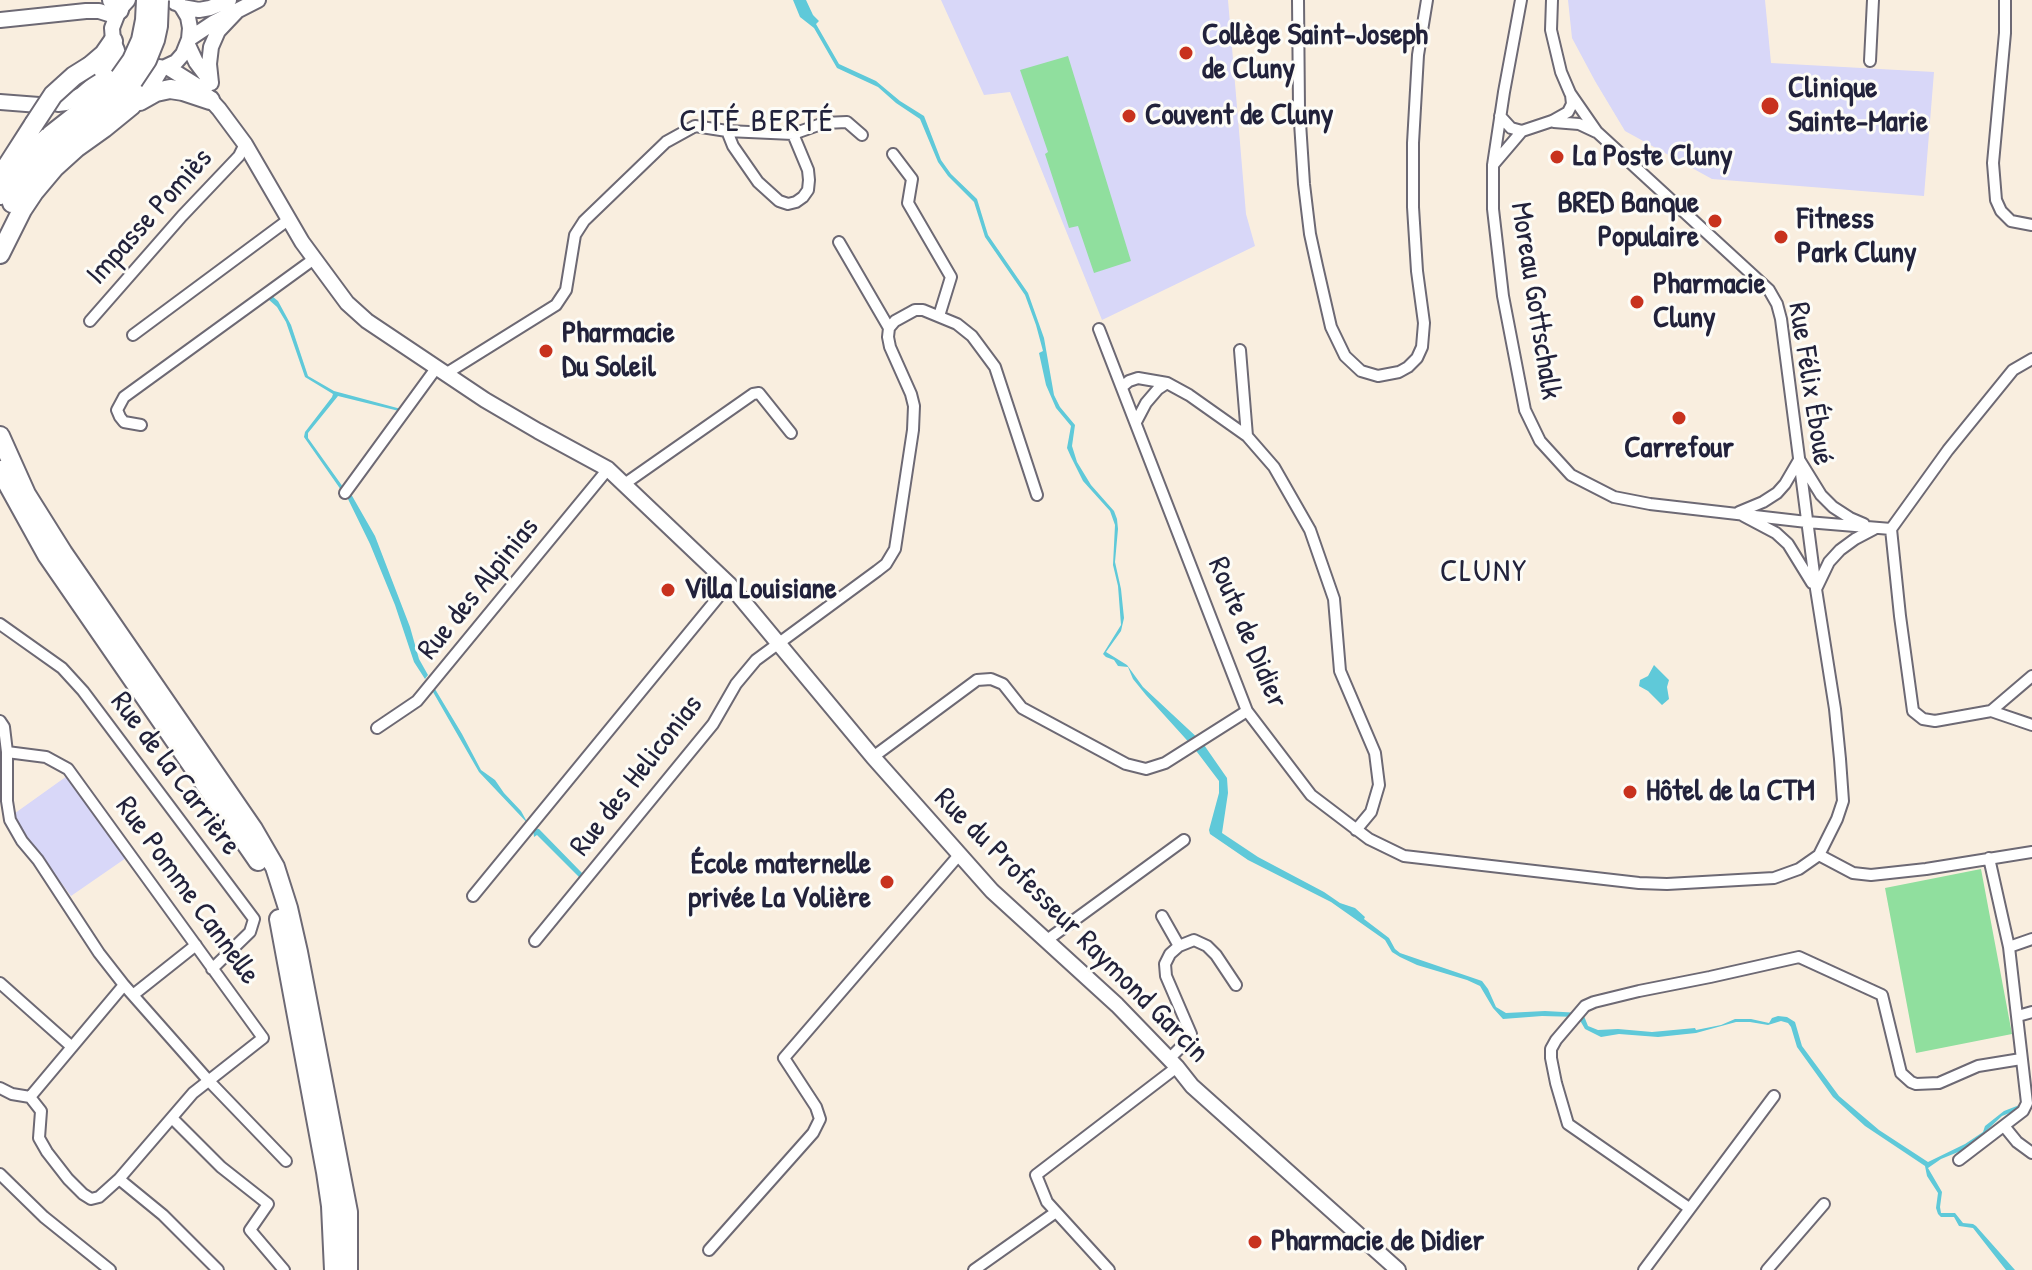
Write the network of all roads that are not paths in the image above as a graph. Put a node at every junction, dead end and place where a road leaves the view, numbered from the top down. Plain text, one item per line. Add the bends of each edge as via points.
1 (146, 0) edge
2 (159, 0) edge
3 (258, 0) edge
4 (1298, 0) edge
5 (1427, 0) edge
6 (1521, 0) edge
7 (1552, 0) edge
8 (1873, 0) edge
9 (177, 2) edge
10 (2006, 2) edge
11 (119, 6) edge
12 (232, 6) edge
13 (0, 20) edge
14 (188, 42) junction
15 (1870, 61) dead end
16 (122, 63) junction
17 (159, 69) junction
18 (1570, 93) junction
19 (213, 98) junction
20 (0, 102) edge
21 (58, 104) dead end
22 (39, 105) dead end
23 (131, 106) junction
24 (1500, 116) junction
25 (1552, 121) junction
26 (727, 131) junction
27 (1522, 131) junction
28 (1597, 132) junction
29 (793, 134) junction
30 (862, 135) dead end
31 (245, 144) junction
32 (893, 154) dead end
33 (1493, 165) junction
34 (0, 177) edge
35 (0, 195) edge
36 (2032, 225) edge
37 (278, 226) junction
38 (0, 227) edge
39 (839, 242) dead end
40 (0, 254) edge
41 (314, 259) junction
42 (939, 316) junction
43 (90, 321) dead end
44 (889, 328) junction
45 (1099, 329) dead end
46 (133, 335) dead end
47 (1240, 350) dead end
48 (2032, 359) edge
49 (442, 370) junction
50 (1167, 383) junction
51 (1122, 387) junction
52 (1136, 422) junction
53 (141, 425) dead end
54 (791, 433) dead end
55 (0, 436) edge
56 (1247, 436) junction
57 (1799, 460) junction
58 (608, 469) junction
59 (0, 470) edge
60 (623, 485) junction
61 (345, 493) dead end
62 (1037, 495) dead end
63 (1737, 513) junction
64 (1807, 522) junction
65 (1876, 529) junction
66 (1891, 529) junction
67 (729, 584) junction
68 (1816, 589) junction
69 (0, 624) edge
70 (778, 643) junction
71 (2032, 676) edge
72 (1247, 711) junction
73 (1991, 711) junction
74 (0, 721) edge
75 (2032, 725) edge
76 (377, 728) dead end
77 (7, 752) junction
78 (873, 757) junction
79 (1356, 830) junction
80 (1184, 840) dead end
81 (2032, 852) edge
82 (959, 855) junction
83 (1819, 855) junction
84 (1989, 858) junction
85 (473, 896) dead end
86 (1162, 916) dead end
87 (2032, 939) edge
88 (1047, 940) junction
89 (535, 941) dead end
90 (196, 945) junction
91 (1179, 946) junction
92 (2009, 947) junction
93 (212, 969) junction
94 (0, 983) edge
95 (124, 985) junction
96 (1236, 985) dead end
97 (133, 995) junction
98 (2032, 1012) edge
99 (2018, 1016) junction
100 (72, 1047) junction
101 (2021, 1059) junction
102 (1173, 1063) junction
103 (208, 1080) junction
104 (0, 1088) edge
105 (1774, 1096) dead end
106 (30, 1097) junction
107 (172, 1118) junction
108 (2004, 1126) junction
109 (2032, 1153) edge
110 (1959, 1160) dead end
111 (286, 1161) dead end
112 (0, 1174) edge
113 (119, 1179) junction
114 (1824, 1204) dead end
115 (1689, 1208) junction
116 (1056, 1212) junction
117 (709, 1250) dead end
118 (110, 1270) edge
119 (218, 1270) edge
120 (284, 1270) edge
121 (332, 1270) edge
122 (350, 1270) edge
123 (974, 1270) edge
124 (1109, 1270) edge
125 (1398, 1270) edge
126 (1644, 1270) edge
127 (1767, 1270) edge

1 - 16 highway, bridge via 141,40 132,60
2 - 16 highway, bridge via 147,60
3 - 12 street
4 - 5 street via 1299,107 1314,255 1331,327 1345,356 1361,371 1378,376 1408,367 1422,347 1413,143
6 - 24 street, Moreau Gottschalk
7 - 18 street, Rue Félix Éboué via 1551,30
8 - 15 street
9 - 12 street via 199,10
9 - 14 street, Rue du Professeur Raymond Garcin via 188,17
10 - 36 street via 1993,163 1996,200 2011,221
11 - 13 street
11 - 16 street via 112,28
12 - 14 street
12 - 19 street via 211,47
14 - 17 street via 176,62
14 - 19 street, Rue du Professeur Raymond Garcin
16 - 21 street via 81,95
16 - 34 highway, bridge via 104,54 53,95
16 - 35 highway via 108,90 34,150
16 - 38 highway via 123,94 31,175
17 - 19 street, Rue du Professeur Raymond Garcin
17 - 23 highway
18 - 25 street via 1568,112
18 - 28 street, Rue Félix Éboué
19 - 23 highway via 170,89
19 - 31 street, Rue du Professeur Raymond Garcin
20 - 22 street
23 - 40 highway via 55,167 22,210
24 - 27 street
24 - 33 street, Moreau Gottschalk
25 - 27 street
25 - 28 street
26 - 29 street
26 - 29 street via 758,182 788,204 803,197 809,180
26 - 49 street via 695,126 666,142 584,221 575,235 566,290 556,305
27 - 33 street
28 - 57 street, Rue Félix Éboué via 1769,290 1781,319
29 - 30 street via 824,123 847,122
31 - 37 street, Rue du Professeur Raymond Garcin
31 - 43 street, Impasse Pomiès
32 - 42 street via 912,179 908,203 951,277
33 - 63 street, Moreau Gottschalk via 1503,296 1525,410 1540,441 1571,475 1614,497
37 - 41 street, Rue du Professeur Raymond Garcin
37 - 46 street
39 - 44 street, Rue des Heliconias
41 - 49 street, Rue du Professeur Raymond Garcin via 367,321
41 - 53 street via 124,397 117,410 120,417
42 - 44 street via 915,310
42 - 62 street via 972,336 995,367
44 - 70 street, Rue des Heliconias via 890,347 914,406 895,549 886,564
45 - 51 street, Route de Didier
47 - 56 street
48 - 66 street via 2013,370
49 - 58 street, Rue du Professeur Raymond Garcin
49 - 61 street
50 - 51 street via 1138,378
50 - 52 street
50 - 56 street
51 - 52 street, Route de Didier
52 - 72 street, Route de Didier
54 - 60 street via 759,393 753,394
55 - 122 highway via 26,494 63,553 275,867 298,952 348,1212
56 - 79 street via 1274,467 1310,530 1334,599 1340,671 1375,753 1379,785 1371,812
57 - 63 street via 1777,493
57 - 64 street, Rue Félix Éboué
57 - 65 street via 1833,507
58 - 60 street, Rue du Professeur Raymond Garcin
58 - 76 street, Rue des Alpinias via 435,681 417,701
59 - 121 highway via 47,555 260,865 280,923 326,1172
60 - 67 street, Rue du Professeur Raymond Garcin
63 - 64 street, Moreau Gottschalk
63 - 68 street via 1788,544
64 - 65 street, Moreau Gottschalk
64 - 68 street, Rue Félix Éboué
65 - 66 street, Moreau Gottschalk
65 - 68 street via 1840,550
66 - 73 street via 1913,711 1935,721
67 - 70 street, Rue du Professeur Raymond Garcin
67 - 85 street
68 - 83 street, Rue Félix Éboué via 1843,801
69 - 93 street, Rue de la Carrière via 62,668 83,691 254,919 250,932
70 - 78 street, Rue du Professeur Raymond Garcin
70 - 89 street, Rue des Heliconias via 736,684 713,724
71 - 73 street
72 - 78 street via 1165,763 1146,769 1126,764 1022,708 1003,684 977,680
72 - 79 street, Route de Didier via 1311,795
73 - 75 street
74 - 77 street
77 - 90 street, Rue Pomme Cannelle via 46,757 68,769
77 - 95 street via 10,820
78 - 82 street, Rue du Professeur Raymond Garcin
79 - 83 street, Route de Didier via 1404,856 1639,883 1774,878
80 - 88 street
81 - 84 street
82 - 88 street, Rue du Professeur Raymond Garcin
82 - 117 street via 784,1058 820,1119
83 - 84 street via 1853,873 1871,875
84 - 92 street
86 - 91 street
87 - 92 street
88 - 102 street, Rue du Professeur Raymond Garcin
90 - 93 street, Rue Pomme Cannelle
90 - 97 street
91 - 96 street via 1194,940 1207,946
91 - 102 street via 1165,964 1166,976 1191,1034
92 - 99 street
93 - 103 street, Rue Pomme Cannelle via 263,1038
94 - 100 street
95 - 97 street
95 - 100 street
97 - 103 street
98 - 99 street
99 - 101 street
100 - 106 street
101 - 108 street via 2027,1103
101 - 115 street via 1978,1066 1939,1083 1911,1082 1901,1073 1882,995 1799,957 1585,1006 1551,1049 1568,1124
102 - 116 street via 1036,1175
102 - 125 street, Rue du Professeur Raymond Garcin via 1192,1086
103 - 107 street
103 - 111 street
104 - 106 street
105 - 115 street
106 - 113 street via 41,1111 39,1138 83,1194 99,1197
107 - 113 street
107 - 120 street via 268,1204 250,1230
108 - 109 street
108 - 110 street
112 - 118 street
113 - 119 street
114 - 127 street
115 - 126 street
116 - 123 street
116 - 124 street

